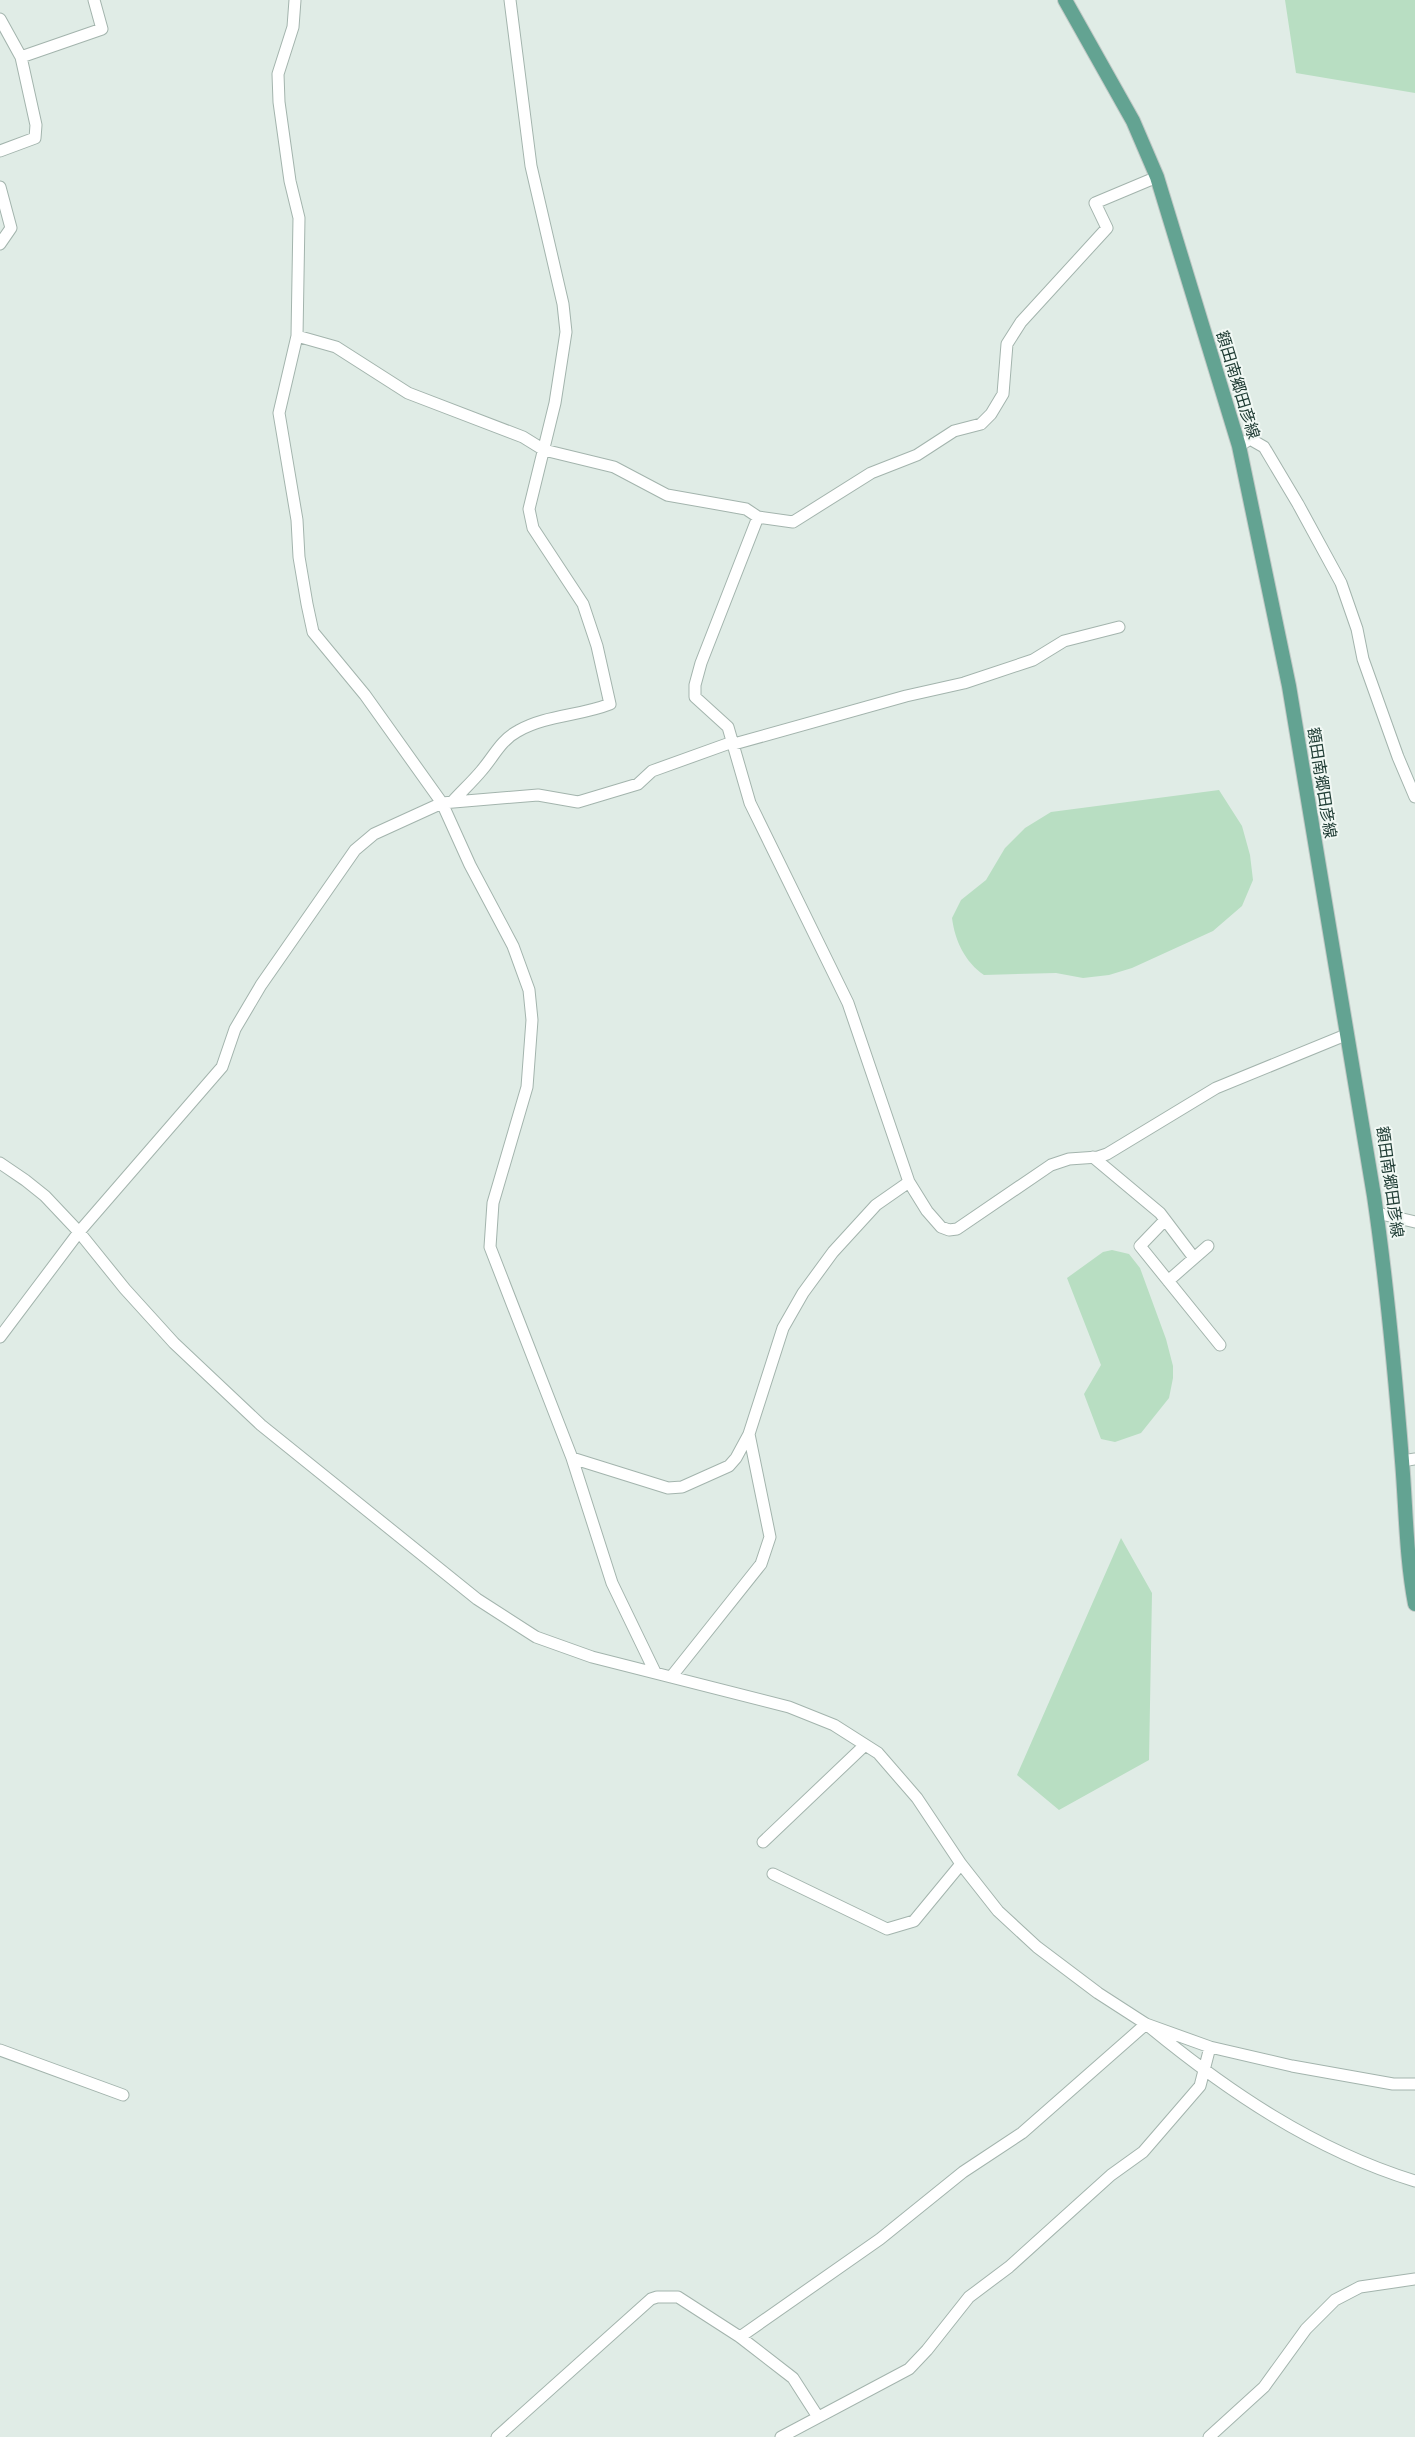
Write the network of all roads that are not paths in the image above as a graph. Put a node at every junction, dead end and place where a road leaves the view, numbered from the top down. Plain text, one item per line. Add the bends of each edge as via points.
1 (94, 0) edge
2 (295, 0) edge
3 (510, 0) edge
4 (1065, 0) edge
5 (0, 19) edge
6 (21, 57) junction
7 (0, 151) edge
8 (1157, 177) junction
9 (0, 187) edge
10 (0, 244) edge
11 (297, 336) junction
12 (1238, 446) junction
13 (544, 450) junction
14 (758, 517) junction
15 (1119, 627) dead end
16 (734, 744) junction
17 (1415, 797) edge
18 (448, 802) junction
19 (1348, 1034) junction
20 (1093, 1157) junction
21 (0, 1163) edge
22 (909, 1182) junction
23 (1377, 1213) junction
24 (1165, 1220) junction
25 (1415, 1222) edge
26 (79, 1232) junction
27 (1208, 1246) dead end
28 (1194, 1258) junction
29 (1168, 1281) junction
30 (0, 1337) edge
31 (1220, 1345) dead end
32 (750, 1434) junction
33 (572, 1458) junction
34 (1409, 1460) edge
35 (1413, 1585) edge
36 (1415, 1604) edge
37 (655, 1672) junction
38 (671, 1677) junction
39 (865, 1745) junction
40 (763, 1842) dead end
41 (961, 1864) junction
42 (773, 1874) dead end
43 (1146, 2024) junction
44 (1210, 2047) junction
45 (0, 2050) edge
46 (1203, 2071) junction
47 (1415, 2084) edge
48 (123, 2095) dead end
49 (1415, 2181) edge
50 (1415, 2279) edge
51 (740, 2337) junction
52 (818, 2417) junction
53 (497, 2437) edge
54 (781, 2437) edge
55 (1209, 2437) edge

1 - 6 street via 102,29
2 - 11 street via 293,27 278,74 289,173 299,218
3 - 13 street via 531,166 563,304 566,332
4 - 8 main road, 額田南郷田彦線 via 1133,121
5 - 6 street
6 - 7 street via 36,125 35,138
8 - 12 main road, 額田南郷田彦線
8 - 14 street via 1095,203 1107,228 1021,322 1007,344 1003,394 981,424 954,431 917,455 871,473 794,522
9 - 10 street via 11,228
11 - 13 street via 336,347 408,393 523,437
11 - 18 street via 279,413 313,632
12 - 17 street via 1250,439 1264,447 1341,583 1357,629 1363,659
12 - 19 main road, 額田南郷田彦線 via 1289,686
13 - 14 street via 614,467 667,495 746,510
13 - 18 street via 529,509 533,528 583,604 597,646 610,704 518,730 499,745 482,770
14 - 16 street via 700,664 695,685 695,697 728,727
15 - 16 street via 1064,641 1034,660 964,682
16 - 18 street via 652,771 638,784 578,802 538,795
16 - 22 street via 750,804 848,1003
18 - 26 street via 374,834 355,850 261,985 235,1029 222,1068
18 - 33 street via 470,864 513,946 529,990 532,1020 527,1087 493,1203 490,1247
19 - 20 street via 1216,1088 1107,1154
19 - 23 main road, 額田南郷田彦線
20 - 22 street via 1069,1159 1052,1166 957,1229 941,1227
20 - 24 street
21 - 26 street via 45,1196
22 - 32 street via 876,1205 833,1252 803,1294 783,1328
23 - 25 street
23 - 34 main road, 額田南郷田彦線
24 - 28 street
24 - 29 street via 1140,1246
26 - 30 street
26 - 37 street via 125,1290 174,1342 261,1424 477,1599 536,1638 592,1657
27 - 28 street
28 - 29 street
29 - 31 street
32 - 33 street via 728,1466 682,1487 668,1488
32 - 38 street via 770,1537 762,1564
33 - 37 street via 612,1583
34 - 35 main road, 額田南郷田彦線
35 - 36 main road, 額田南郷田彦線
37 - 38 street
38 - 39 street via 789,1707 834,1725
39 - 40 street
39 - 41 street via 878,1753 917,1798
41 - 42 street via 914,1920 887,1929
41 - 43 street via 998,1911 1037,1947
43 - 44 street
43 - 46 street
43 - 51 street via 1022,2133 964,2172 880,2239
44 - 46 street
44 - 47 street via 1292,2066 1393,2084
45 - 48 street
46 - 49 street via 1263,2112 1381,2171
46 - 52 street via 1200,2086 1144,2152 1111,2175 1009,2267 969,2297 909,2369
50 - 55 street via 1360,2287 1335,2300 1306,2329 1264,2386
51 - 52 street via 793,2378
51 - 53 street via 678,2297 651,2299
52 - 54 street

